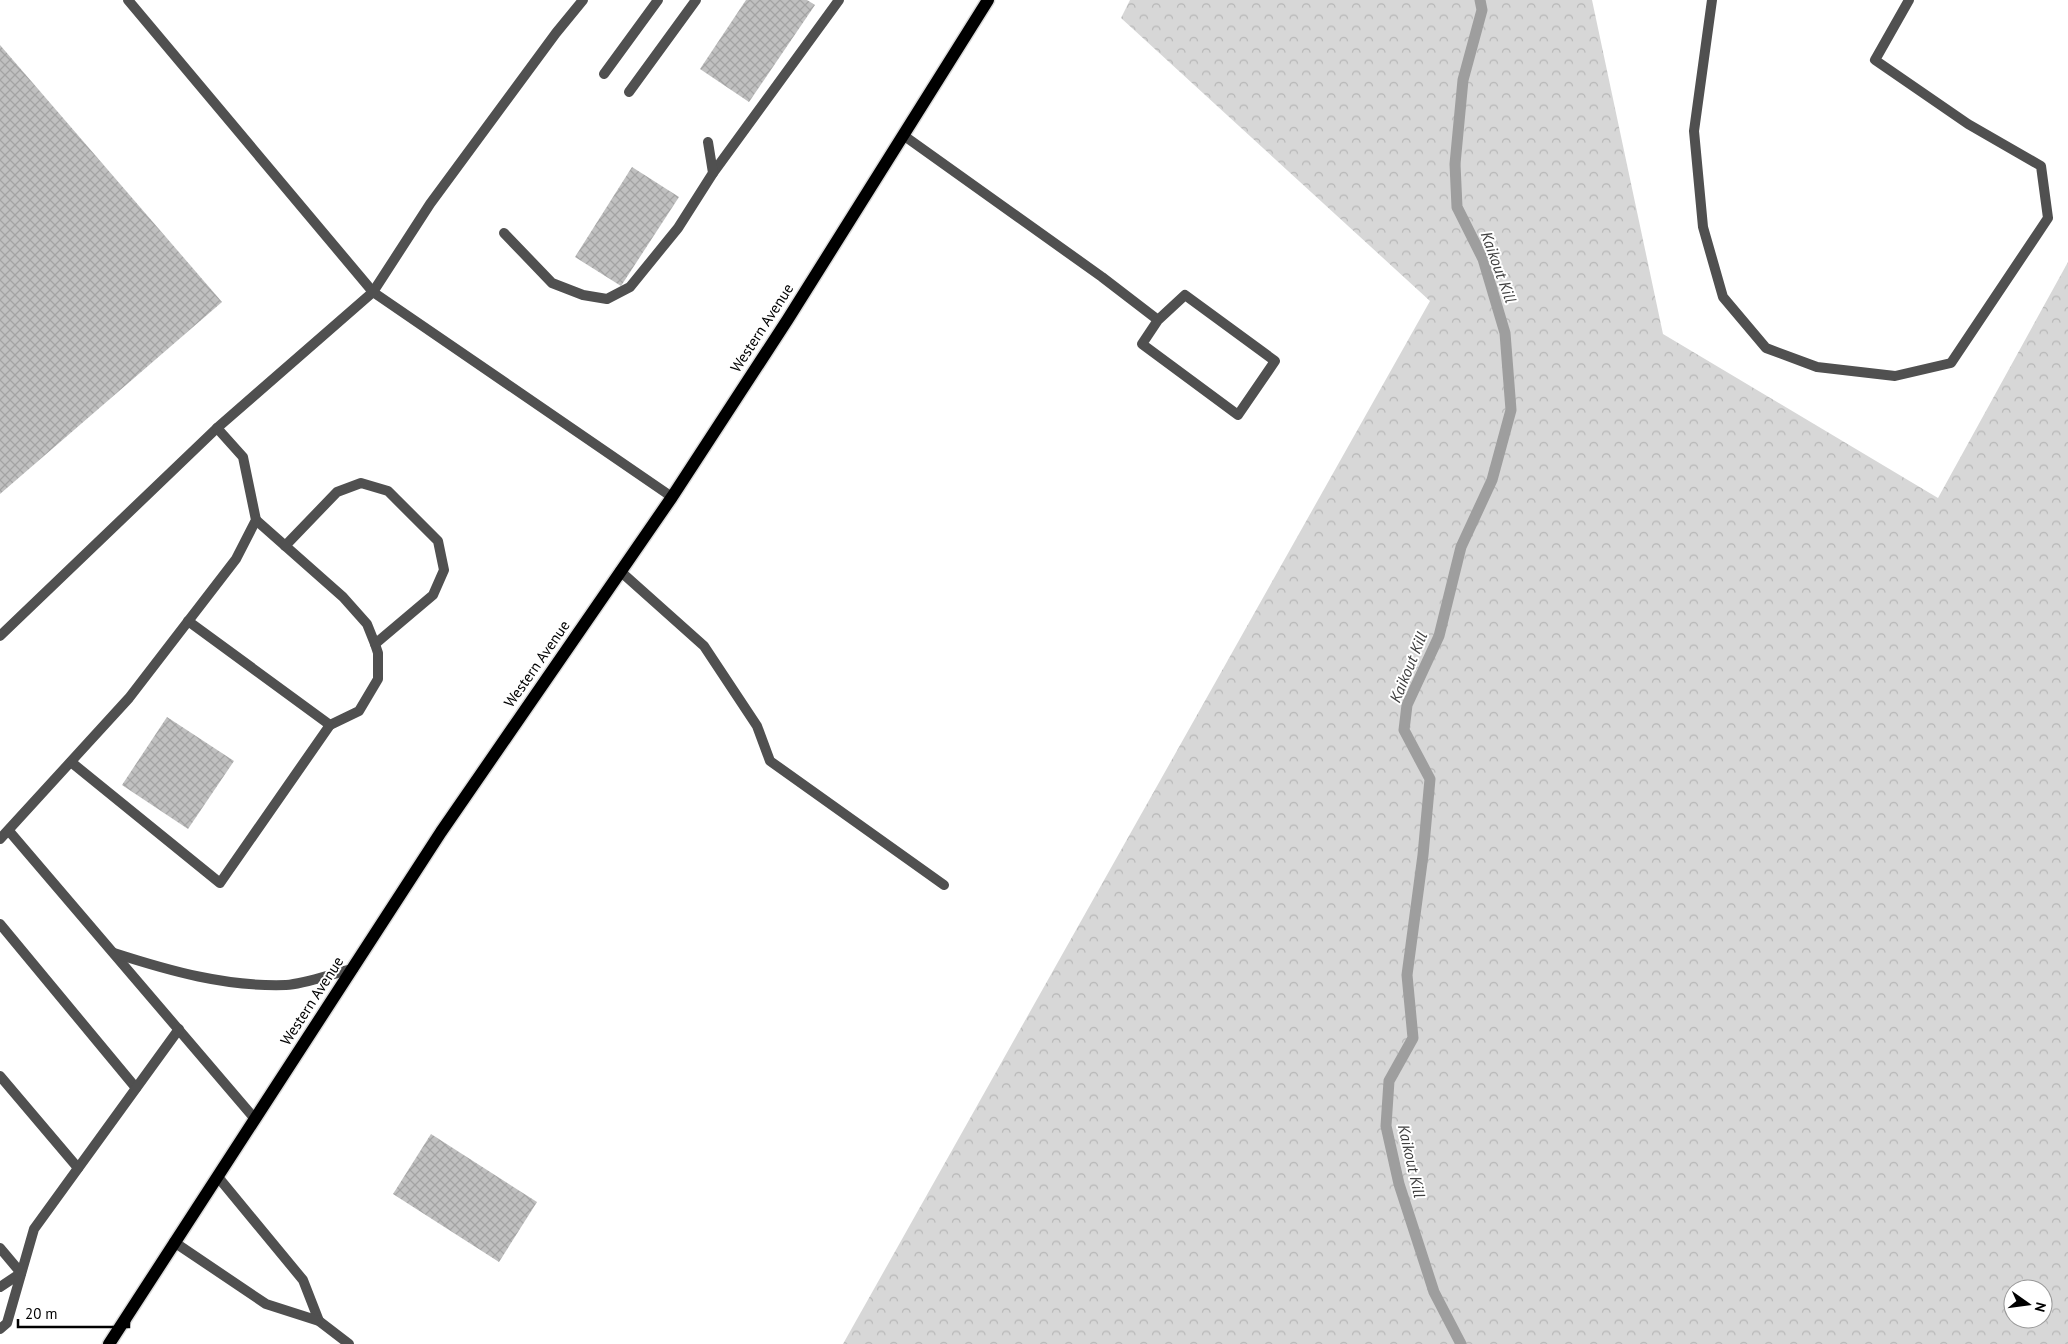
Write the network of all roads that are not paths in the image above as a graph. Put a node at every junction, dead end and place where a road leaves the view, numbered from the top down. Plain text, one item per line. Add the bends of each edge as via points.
1 (128, 0) edge
2 (583, 0) edge
3 (658, 0) edge
4 (696, 0) edge
5 (839, 0) edge
6 (988, 0) edge
7 (1712, 0) edge
8 (1909, 0) edge
9 (604, 74) dead end
10 (629, 92) dead end
11 (904, 135) junction
12 (708, 142) dead end
13 (713, 173) junction
14 (504, 233) dead end
15 (373, 292) junction
16 (1158, 320) junction
17 (218, 428) junction
18 (672, 497) junction
19 (256, 520) junction
20 (285, 546) junction
21 (620, 572) junction
22 (188, 621) junction
23 (0, 636) edge
24 (375, 644) junction
25 (330, 725) junction
26 (70, 762) junction
27 (9, 831) junction
28 (0, 839) edge
29 (944, 885) dead end
30 (0, 924) edge
31 (113, 953) junction
32 (353, 969) junction
33 (179, 1029) junction
34 (0, 1076) edge
35 (136, 1088) junction
36 (256, 1119) junction
37 (78, 1168) junction
38 (218, 1177) junction
39 (174, 1242) junction
40 (0, 1248) edge
41 (21, 1273) junction
42 (0, 1287) edge
43 (319, 1321) junction
44 (0, 1330) edge
45 (108, 1344) edge
46 (349, 1344) edge

1 - 15 lane
2 - 15 lane via 430,204
3 - 9 lane
4 - 10 lane
5 - 13 lane
6 - 11 main road, Western Avenue
7 - 8 lane via 1694,131 1703,227 1723,297 1766,348 1817,367 1895,376 1951,363 2048,218 2041,166 1968,124 1875,60
11 - 16 lane
11 - 18 main road, Western Avenue
12 - 13 lane
13 - 14 lane via 678,228 630,287 607,299 583,295 552,283
15 - 17 lane
15 - 18 lane
16 - 16 lane via 1142,344 1238,416 1275,361 1185,295
17 - 19 lane via 243,457
17 - 23 lane
18 - 21 main road, Western Avenue
19 - 20 lane
19 - 22 lane via 236,559
20 - 24 lane via 343,597 367,624
20 - 24 lane via 337,492 360,483 388,491 438,542 444,570 432,595
21 - 29 lane via 704,646 757,726 770,761
21 - 32 main road, Western Avenue via 441,832
22 - 25 lane
22 - 26 lane via 129,698
24 - 25 lane via 378,679 359,711
25 - 26 lane via 220,883
26 - 27 lane
27 - 28 lane
27 - 31 lane
30 - 35 lane
31 - 32 lane via 223,982 288,985
31 - 33 lane
32 - 36 main road, Western Avenue
33 - 35 lane
33 - 36 lane
34 - 37 lane
35 - 37 lane
36 - 38 main road, Western Avenue
37 - 41 lane via 34,1229
38 - 39 main road, Western Avenue
38 - 43 lane via 303,1280
39 - 43 lane via 266,1304
39 - 45 main road, Western Avenue
40 - 41 lane
41 - 42 lane
41 - 44 lane via 7,1323
43 - 46 lane

